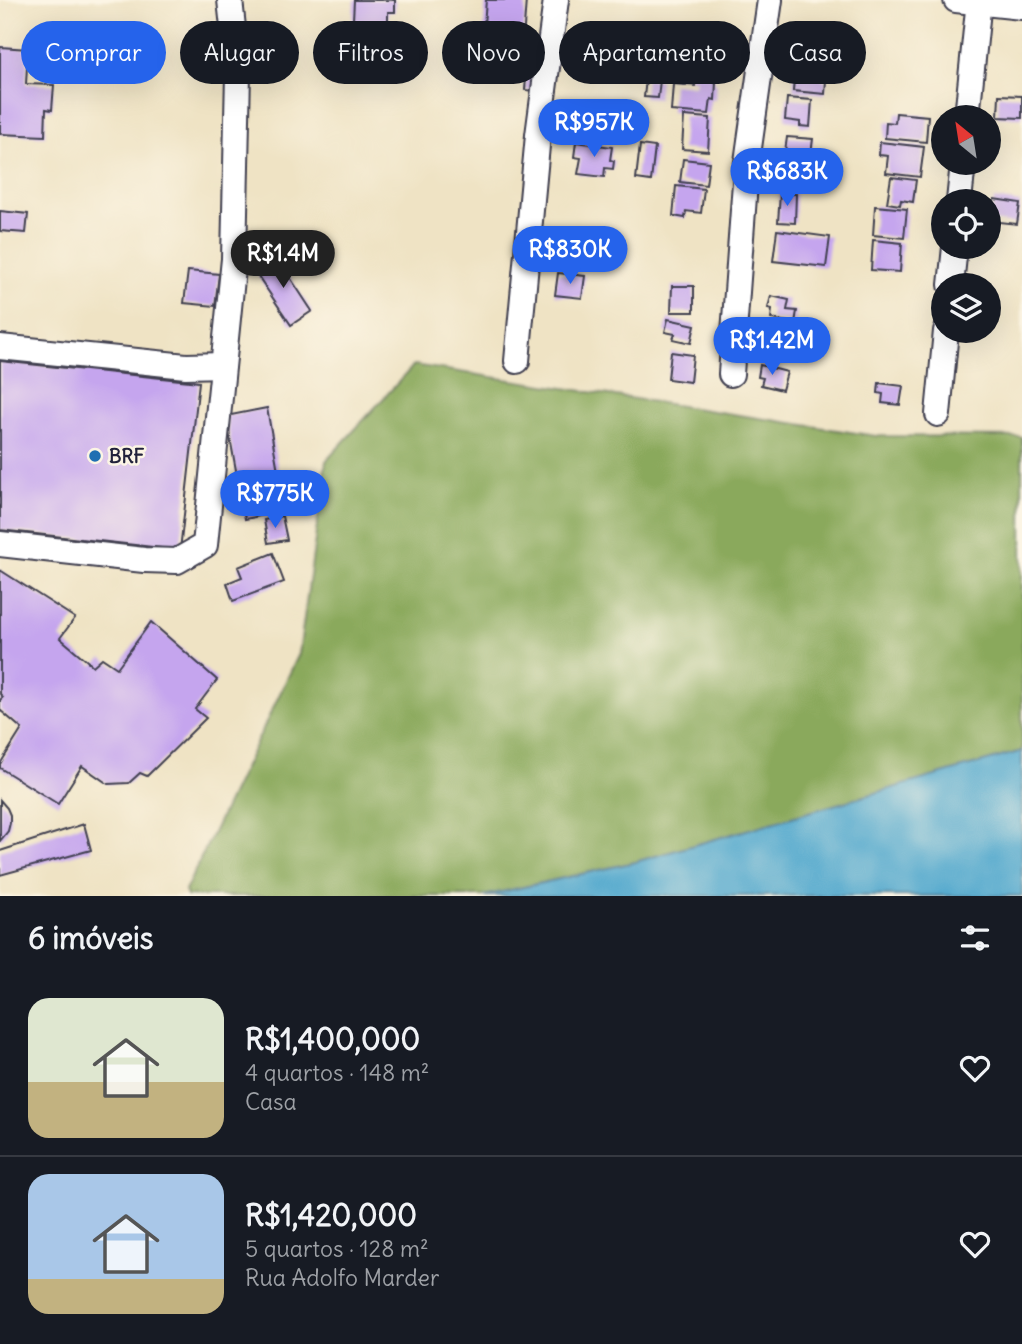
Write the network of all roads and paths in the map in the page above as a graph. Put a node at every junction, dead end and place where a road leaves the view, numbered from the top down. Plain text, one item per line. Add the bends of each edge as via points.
1 (230, 0) edge
2 (556, 0) edge
3 (770, 0) edge
4 (971, 1) edge
5 (1022, 7) edge
6 (967, 105) edge
7 (946, 343) edge
8 (0, 347) edge
9 (517, 360) dead end
10 (223, 365) junction
11 (731, 374) dead end
12 (938, 414) dead end
13 (0, 544) edge

1 - 10 street via 238,73 234,259
2 - 9 street
3 - 11 street via 747,169
4 - 5 street
4 - 6 street
7 - 12 street
8 - 10 street via 186,366
10 - 13 street via 205,545 177,561

